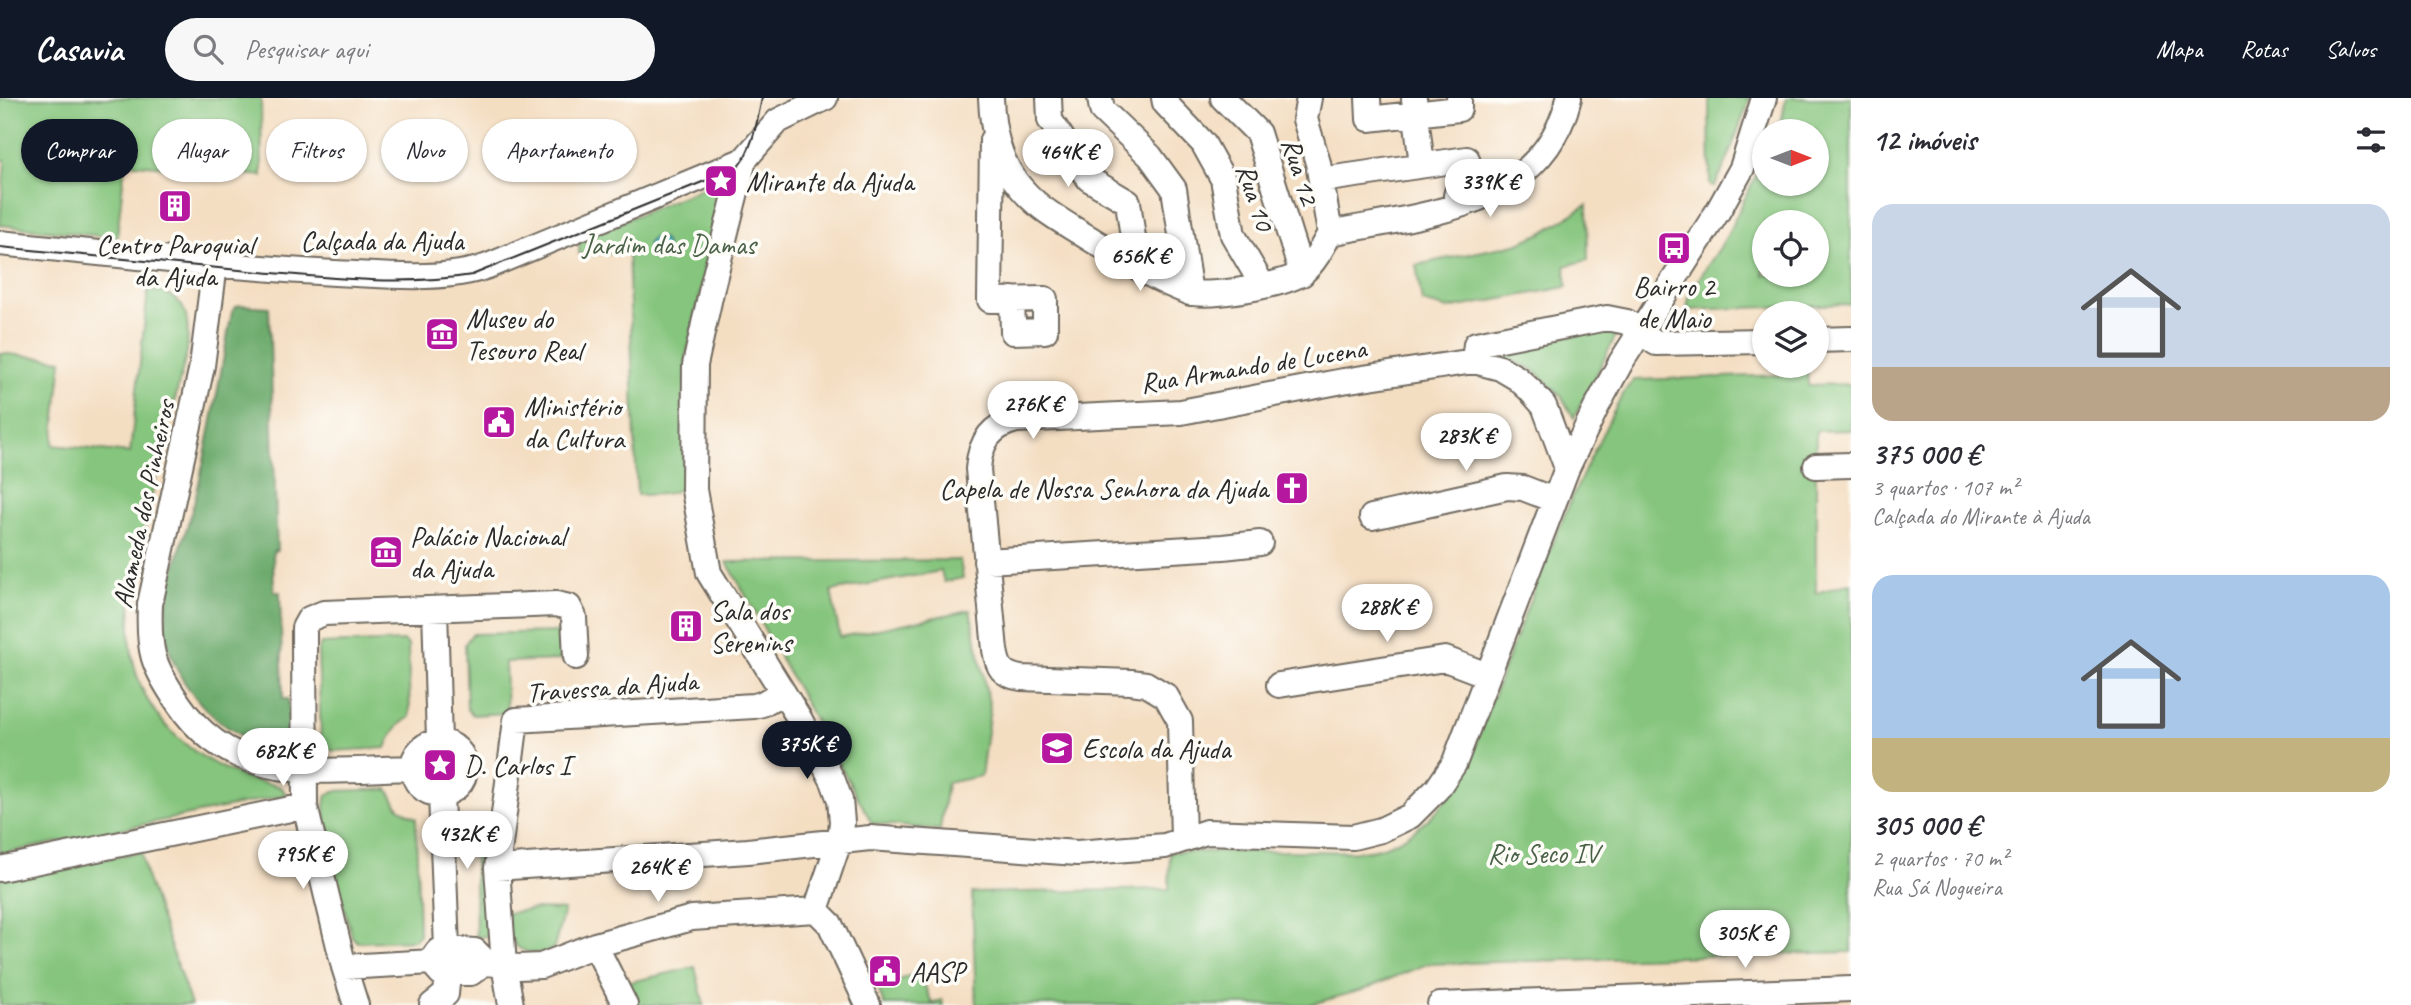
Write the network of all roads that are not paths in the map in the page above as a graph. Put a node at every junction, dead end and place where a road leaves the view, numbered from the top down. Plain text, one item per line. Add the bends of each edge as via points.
1 (825, 98) edge
2 (991, 98) edge
3 (1049, 98) edge
4 (1100, 98) edge
5 (1164, 98) edge
6 (1223, 98) edge
7 (1287, 98) edge
8 (1569, 98) edge
9 (1764, 98) edge
10 (1459, 104) edge
11 (1415, 106) edge
12 (1307, 108) edge
13 (1368, 108) edge
14 (780, 109) edge
15 (992, 125) junction
16 (744, 160) junction
17 (1422, 165) junction
18 (1321, 180) junction
19 (1456, 196) dead end
20 (1330, 233) junction
21 (0, 243) edge
22 (215, 264) junction
23 (1137, 267) junction
24 (1302, 274) junction
25 (1263, 286) junction
26 (1190, 292) junction
27 (1012, 299) dead end
28 (1640, 331) junction
29 (1851, 339) edge
30 (1829, 340) edge
31 (1752, 341) edge
32 (1474, 361) junction
33 (1851, 464) edge
34 (1816, 466) dead end
35 (1567, 468) junction
36 (1555, 500) junction
37 (1372, 517) dead end
38 (1260, 542) dead end
39 (986, 561) junction
40 (435, 609) junction
41 (576, 657) dead end
42 (1487, 674) junction
43 (1279, 685) dead end
44 (783, 692) junction
45 (439, 741) junction
46 (412, 768) junction
47 (306, 770) junction
48 (442, 794) junction
49 (305, 806) junction
50 (840, 839) junction
51 (1183, 839) junction
52 (497, 868) junction
53 (0, 869) edge
54 (816, 910) junction
55 (595, 945) junction
56 (443, 961) junction
57 (493, 964) junction
58 (344, 967) junction
59 (1851, 989) edge
60 (1641, 1001) edge
61 (356, 1005) edge
62 (432, 1005) edge
63 (510, 1005) edge
64 (625, 1005) edge
65 (868, 1005) edge
66 (1440, 1005) edge

1 - 14 street
2 - 15 street
3 - 23 street via 1050,120 1089,179 1128,202
4 - 26 street via 1102,110 1150,156 1174,189
5 - 25 street, Rua 10 via 1203,143 1223,179 1233,234
6 - 24 street, Rua 12 via 1258,134
7 - 12 street
8 - 20 street via 1549,145 1520,178 1456,207
9 - 28 street via 1742,168
10 - 11 street
11 - 13 street
11 - 17 street
12 - 18 street
14 - 16 street
15 - 23 street via 1013,178 1035,204
15 - 27 street via 990,299
16 - 22 street, Calçada da Ajuda via 468,272 381,275
16 - 44 street via 695,365 694,490 709,573
17 - 18 street
17 - 19 street via 1467,159
18 - 20 street
20 - 24 street
21 - 22 street, Calçada da Ajuda
22 - 47 street, Alameda dos Pinheiros via 202,366 156,570 148,636 166,686 204,734 226,751 252,761
23 - 26 street
24 - 25 street
25 - 26 street via 1219,294
28 - 31 street via 1656,344
28 - 32 street via 1614,318 1572,324 1476,344
28 - 35 street
29 - 30 street
32 - 35 street, Rua Armando de Lucena via 1500,368 1530,390 1548,415
32 - 39 street, Rua Armando de Lucena via 1181,412 1007,422 996,428 979,451
33 - 34 street
35 - 36 street
36 - 37 street via 1507,487
36 - 42 street
38 - 39 street
39 - 51 street, Rua Armando de Lucena via 995,650 1005,674 1146,684 1172,702 1180,721
40 - 41 street via 569,607 574,617
40 - 45 street
40 - 47 street via 324,613 309,619 303,643
42 - 43 street via 1445,659
42 - 51 street via 1454,764 1424,803 1394,825 1340,838 1214,832
44 - 50 street via 837,789 842,810
44 - 52 street, Travessa da Ajuda via 754,706 516,720
45 - 46 street via 423,746
45 - 48 street via 456,747 465,762 463,779
46 - 47 street, Alameda dos Pinheiros
46 - 48 street via 421,787
47 - 49 street
48 - 56 street
49 - 53 street
49 - 58 street
50 - 51 street via 1077,853 1165,846
50 - 52 street via 748,851
50 - 54 street
52 - 57 street, Travessa da Ajuda
54 - 55 street via 692,918
54 - 65 street via 830,924
55 - 57 street via 541,966
55 - 64 street
56 - 57 street via 475,951
56 - 58 street
56 - 62 street via 446,994
57 - 63 street, Travessa da Ajuda
58 - 61 street
59 - 60 street
60 - 66 street

